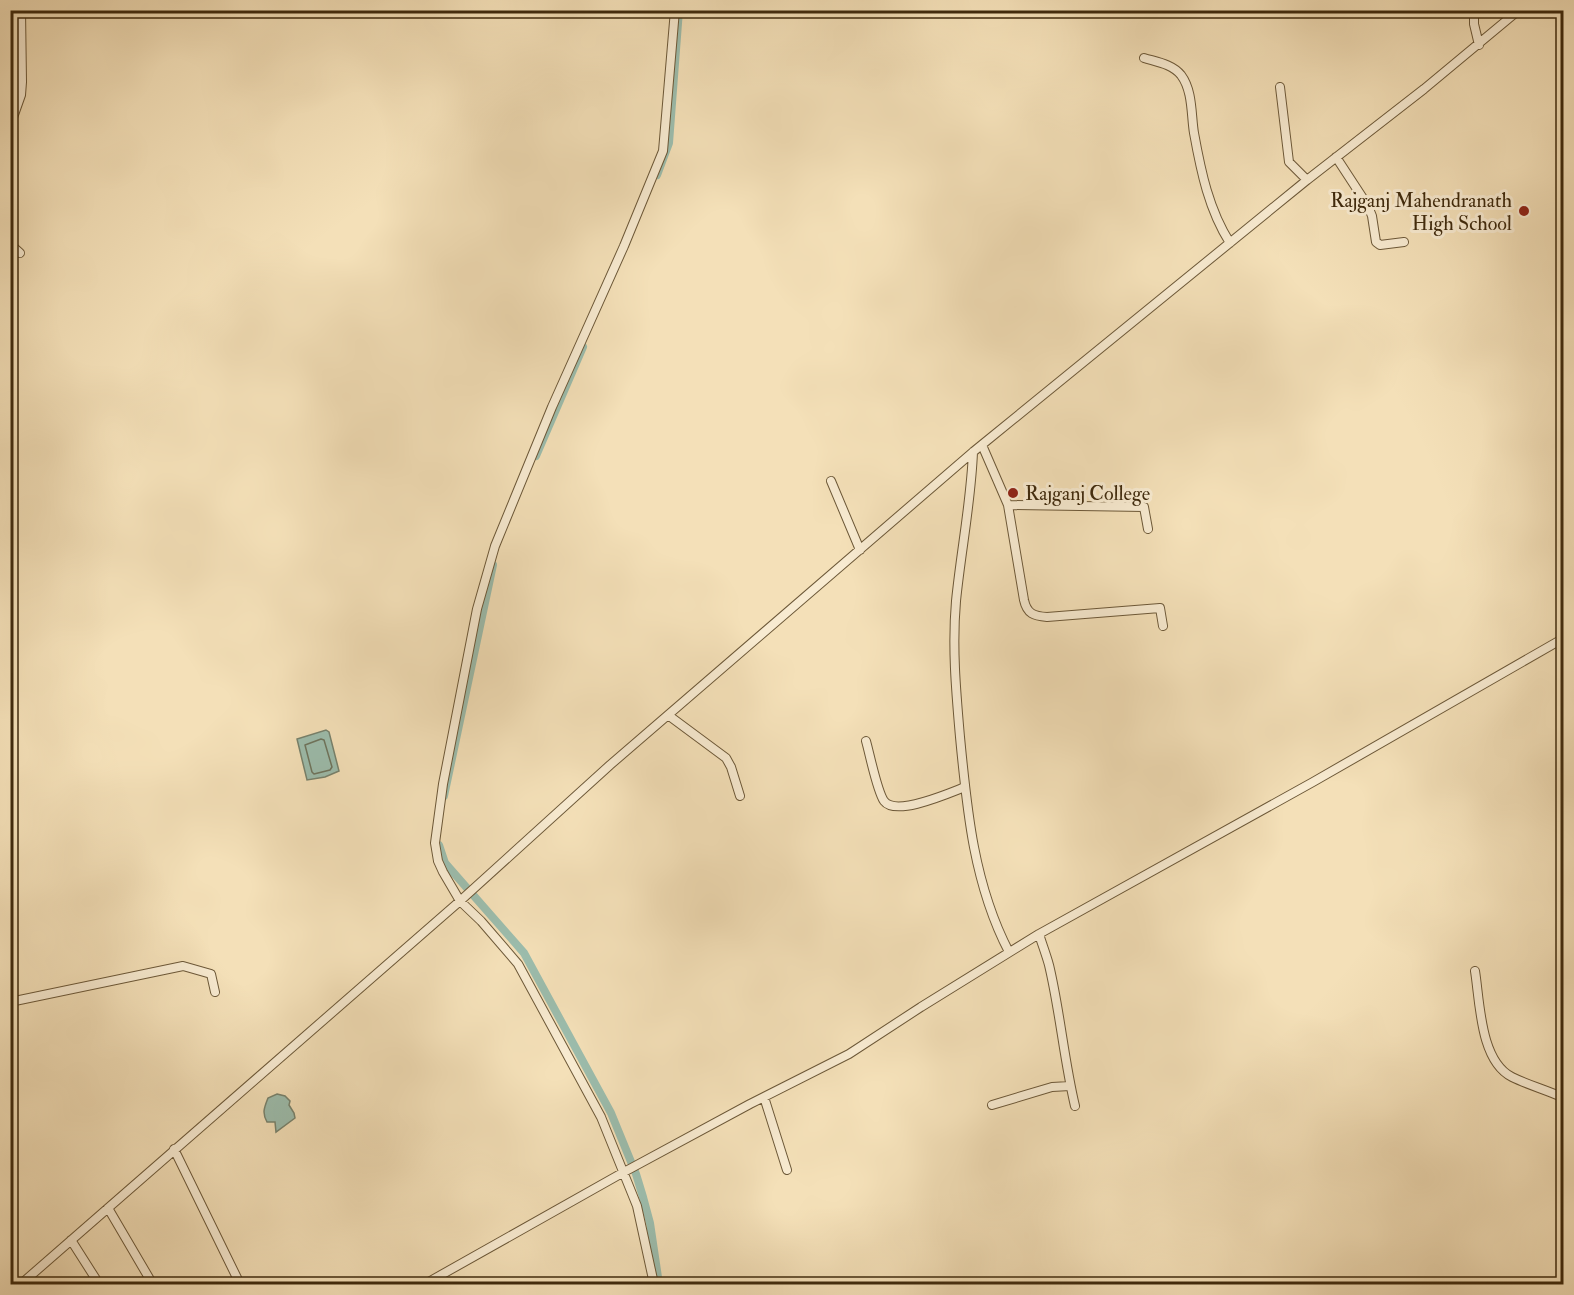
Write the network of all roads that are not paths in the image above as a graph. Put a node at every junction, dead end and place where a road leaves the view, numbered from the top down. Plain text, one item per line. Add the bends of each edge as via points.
1 (21, 10) edge
2 (675, 10) edge
3 (1474, 10) edge
4 (1519, 10) edge
5 (1479, 45) junction
6 (1144, 58) dead end
7 (1280, 87) dead end
8 (10, 126) edge
9 (1336, 157) junction
10 (1307, 180) junction
11 (1230, 243) junction
12 (1404, 243) dead end
13 (10, 244) edge
14 (20, 253) dead end
15 (982, 445) junction
16 (973, 452) junction
17 (831, 481) dead end
18 (1008, 505) junction
19 (1148, 530) dead end
20 (860, 550) junction
21 (1163, 626) dead end
22 (1563, 638) edge
23 (668, 715) junction
24 (866, 741) dead end
25 (965, 787) junction
26 (740, 796) dead end
27 (463, 898) junction
28 (1039, 934) junction
29 (1010, 952) junction
30 (1475, 970) dead end
31 (215, 992) dead end
32 (10, 1002) edge
33 (1070, 1086) junction
34 (764, 1097) junction
35 (1563, 1098) edge
36 (992, 1105) dead end
37 (1076, 1106) dead end
38 (174, 1149) junction
39 (630, 1169) junction
40 (787, 1170) dead end
41 (108, 1208) junction
42 (71, 1240) junction
43 (152, 1283) edge
44 (21, 1284) edge
45 (99, 1284) edge
46 (240, 1284) edge
47 (425, 1284) edge
48 (654, 1284) edge

1 - 8 street via 21,95
2 - 27 street via 663,152 522,479 495,546 477,609 435,843 438,861
3 - 5 street
4 - 5 street
5 - 9 street
6 - 11 street via 1172,67 1186,82 1210,203
7 - 10 street via 1289,162
9 - 10 street
9 - 12 street via 1368,206 1376,242
10 - 11 street
11 - 15 street
13 - 14 street
15 - 16 street
15 - 18 street
16 - 20 street
16 - 25 street via 954,635
17 - 20 street
18 - 19 street via 1144,507
18 - 21 street via 1024,600 1031,614 1047,617 1160,608
20 - 23 street
22 - 28 street
23 - 26 street via 726,758
23 - 27 street
24 - 25 street via 884,801 890,805 908,807
25 - 29 street via 977,866
27 - 38 street
27 - 39 street via 518,964
28 - 29 street
28 - 33 street via 1065,1046
29 - 34 street via 849,1054
30 - 35 street via 1491,1056 1511,1076
31 - 32 street via 211,974 183,966
33 - 36 street via 1052,1087
33 - 37 street
34 - 39 street
34 - 40 street
38 - 41 street
38 - 46 street
39 - 47 street
39 - 48 street
41 - 42 street
41 - 43 street
42 - 44 street
42 - 45 street

